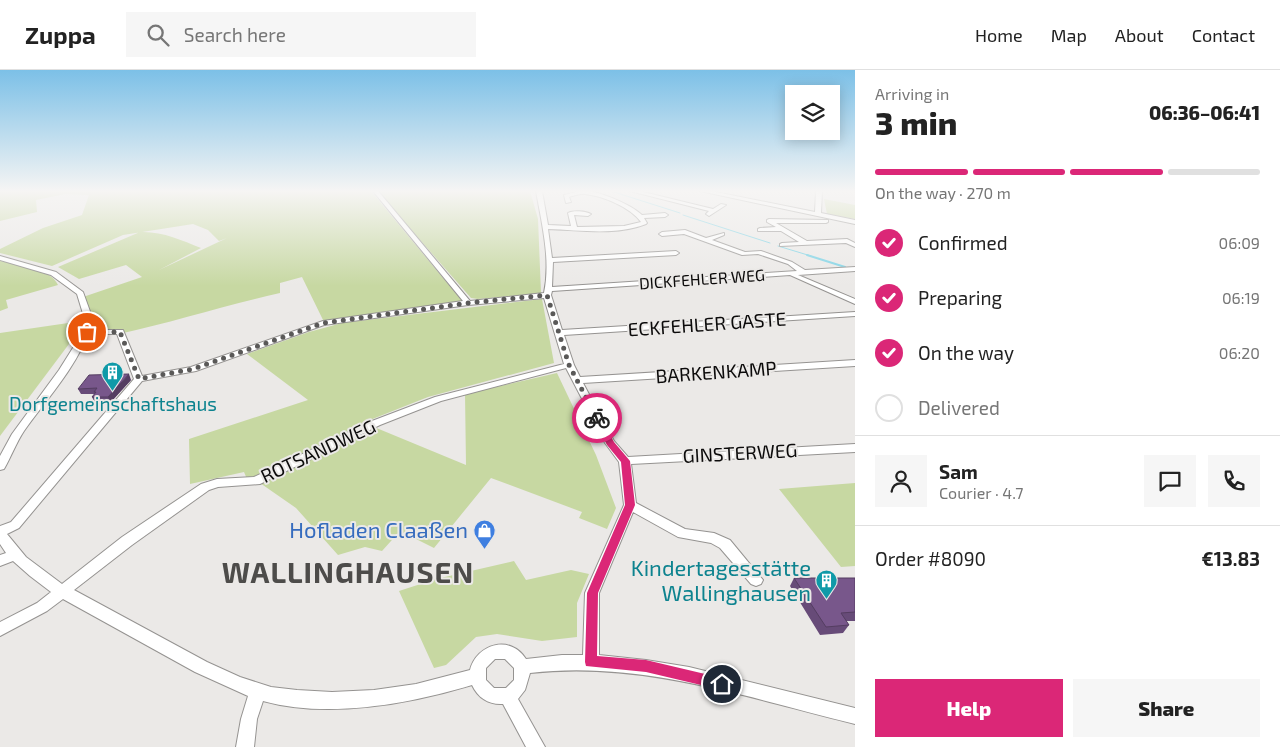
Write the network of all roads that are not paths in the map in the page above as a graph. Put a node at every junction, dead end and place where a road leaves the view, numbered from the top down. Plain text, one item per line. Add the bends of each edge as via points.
1 (401, 223) edge
2 (544, 223) edge
3 (573, 223) edge
4 (644, 223) edge
5 (772, 223) edge
6 (545, 227) junction
7 (624, 227) junction
8 (574, 228) junction
9 (584, 228) junction
10 (782, 229) junction
11 (760, 230) dead end
12 (662, 234) dead end
13 (722, 234) dead end
14 (633, 235) dead end
15 (593, 237) dead end
16 (706, 240) junction
17 (855, 240) edge
18 (847, 241) junction
19 (806, 243) junction
20 (782, 245) dead end
21 (855, 245) edge
22 (676, 253) dead end
23 (0, 258) edge
24 (548, 260) junction
25 (855, 269) edge
26 (805, 273) junction
27 (790, 274) junction
28 (548, 292) junction
29 (855, 302) edge
30 (468, 303) junction
31 (855, 314) edge
32 (87, 332) junction
33 (560, 333) junction
34 (855, 364) edge
35 (569, 365) junction
36 (139, 379) junction
37 (578, 380) junction
38 (855, 448) edge
39 (626, 461) junction
40 (0, 466) edge
41 (630, 505) junction
42 (0, 533) edge
43 (14, 555) junction
44 (0, 561) edge
45 (756, 580) dead end
46 (64, 592) junction
47 (0, 629) edge
48 (591, 662) junction
49 (521, 667) junction
50 (477, 676) junction
51 (258, 691) junction
52 (507, 696) junction
53 (855, 716) edge
54 (245, 747) edge
55 (536, 747) edge

1 - 30 street
2 - 6 street
3 - 8 street
4 - 7 street
5 - 10 street
6 - 8 street
6 - 24 street
7 - 9 street
7 - 14 street
8 - 9 street
9 - 15 street
10 - 11 street
10 - 19 street
12 - 16 street via 685,232
13 - 16 street
16 - 26 street via 744,254 761,251
17 - 18 street
18 - 19 street
18 - 21 street
19 - 20 street
22 - 24 street
23 - 32 street via 36,266 77,289 88,308
24 - 28 street
25 - 26 street, DICKFEHLER WEG
26 - 27 street, DICKFEHLER WEG
27 - 28 street, DICKFEHLER WEG
27 - 29 street
28 - 30 street, DICKFEHLER WEG
28 - 33 street
30 - 36 street, DICKFEHLER WEG via 323,323 193,369
31 - 33 street, ECKFEHLER GASTE
32 - 36 street via 120,332
32 - 40 street via 20,426
33 - 35 street
34 - 37 street, BARKENKAMP
35 - 37 street
35 - 46 street, ROTSANDWEG via 438,399 376,423 256,481 217,483 205,487 127,541
36 - 42 street via 15,525
37 - 39 street via 610,443
38 - 39 street, GINSTERWEG
39 - 41 street
41 - 45 street via 683,534 714,538 725,544
41 - 48 street via 592,593
42 - 43 street
43 - 44 street
43 - 46 street via 28,569
46 - 47 street, ROTSANDWEG
46 - 51 street via 182,656
48 - 49 street via 547,662
48 - 53 street via 646,666
49 - 50 street via 511,656 496,652 479,663
49 - 52 street via 523,682 520,688
50 - 51 street via 427,691 369,700 294,698
50 - 52 street via 492,694
51 - 54 street
52 - 55 street

